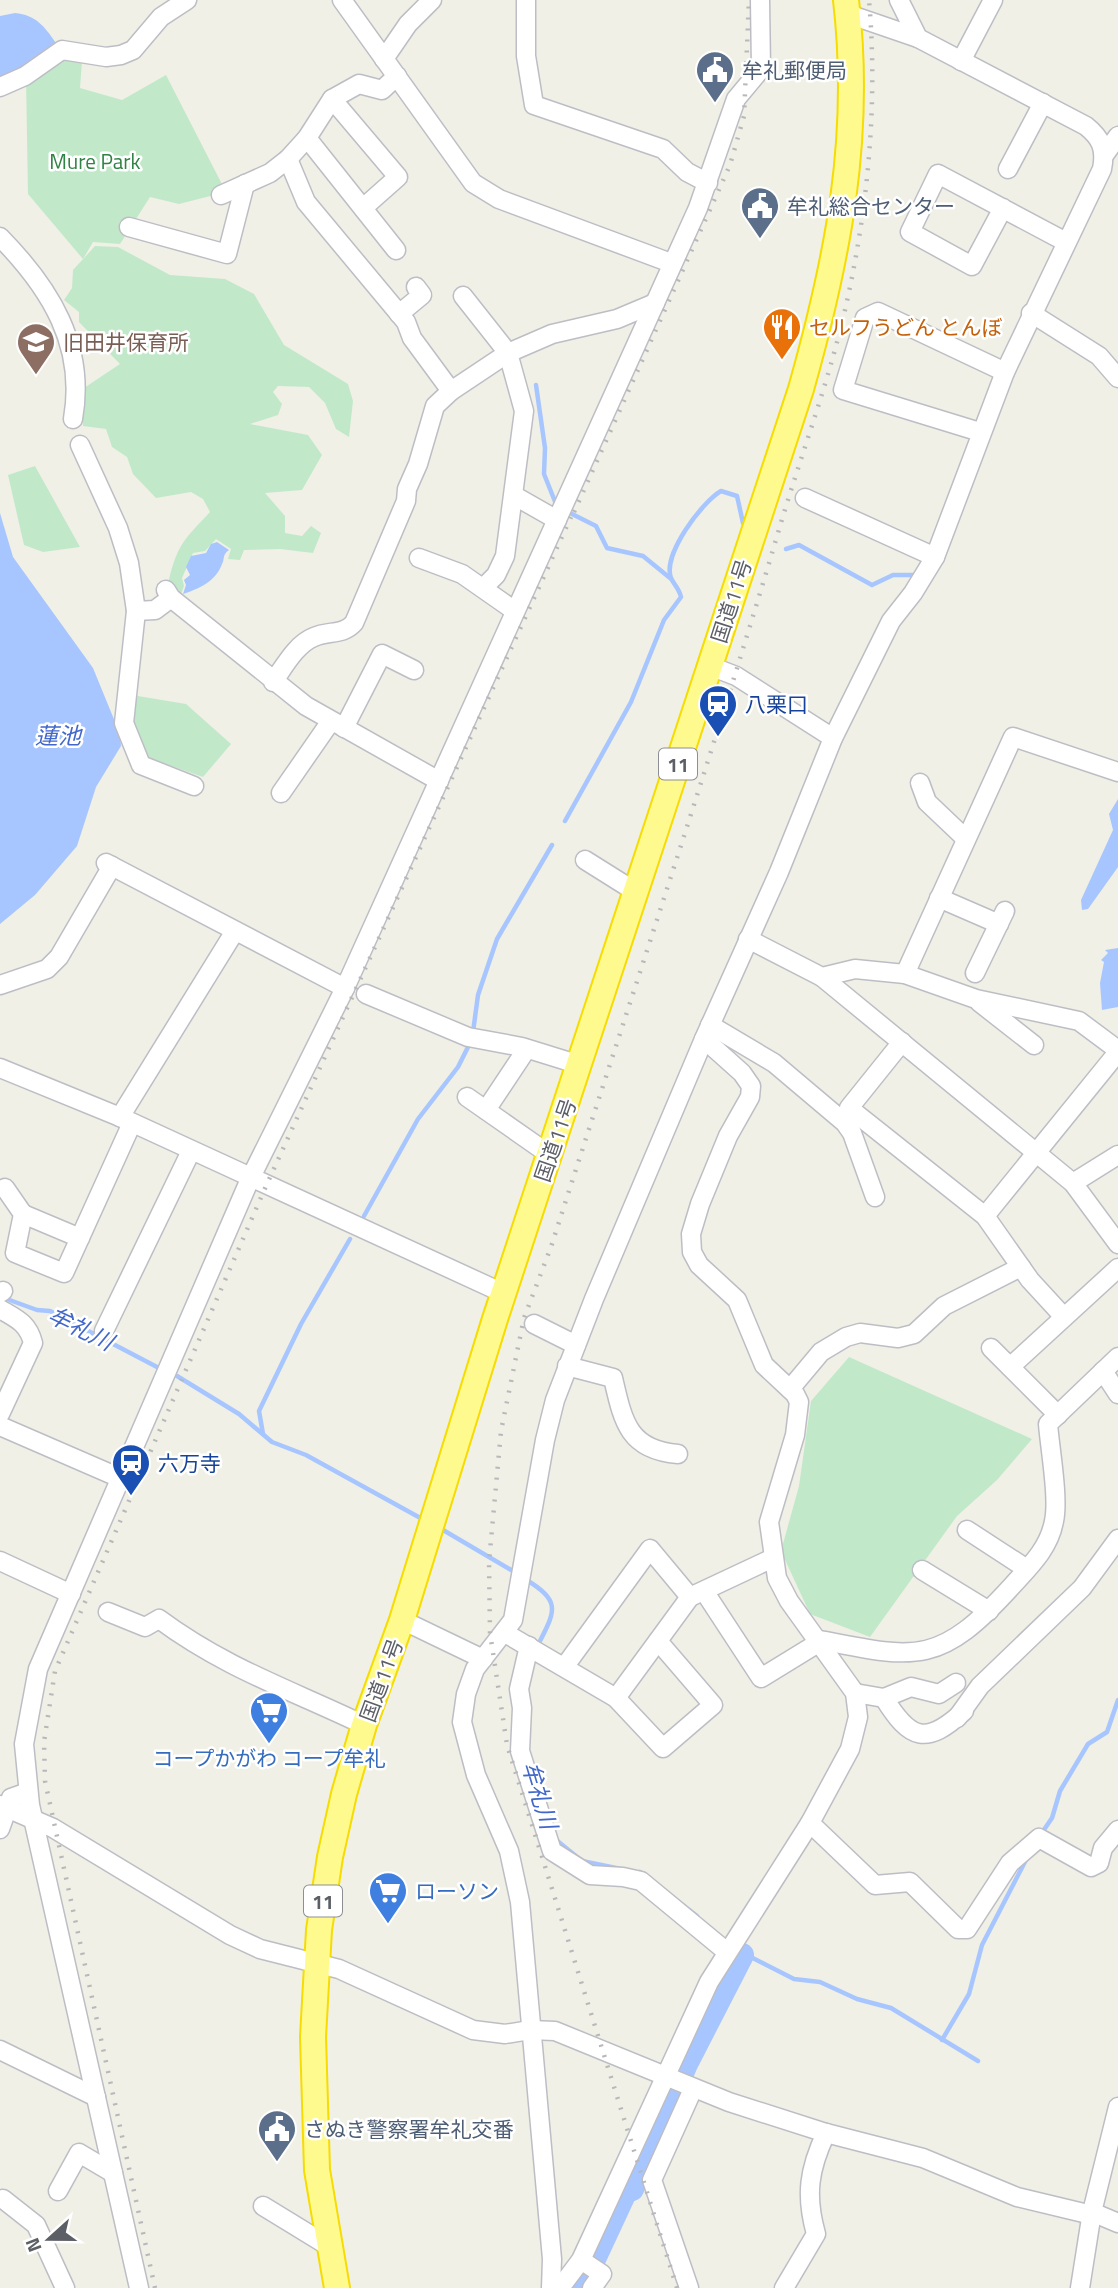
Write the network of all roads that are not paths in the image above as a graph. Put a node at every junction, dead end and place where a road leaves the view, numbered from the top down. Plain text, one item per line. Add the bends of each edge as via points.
1 (187, 0) edge
2 (342, 0) edge
3 (432, 0) edge
4 (526, 0) edge
5 (760, 0) edge
6 (900, 0) edge
7 (993, 0) edge
8 (846, 4) edge
9 (918, 38) junction
10 (384, 59) junction
11 (961, 61) junction
12 (397, 76) junction
13 (0, 87) edge
14 (332, 99) junction
15 (1043, 103) junction
16 (1118, 136) edge
17 (307, 138) junction
18 (1105, 154) junction
19 (288, 159) junction
20 (1008, 169) dead end
21 (708, 183) junction
22 (246, 184) junction
23 (221, 195) dead end
24 (363, 208) junction
25 (1003, 208) junction
26 (129, 227) dead end
27 (0, 237) edge
28 (1066, 242) junction
29 (396, 250) dead end
30 (671, 263) junction
31 (416, 286) dead end
32 (463, 296) dead end
33 (654, 303) junction
34 (1031, 313) junction
35 (400, 314) junction
36 (508, 354) junction
37 (1005, 372) junction
38 (1118, 379) edge
39 (451, 391) junction
40 (73, 419) dead end
41 (981, 432) junction
42 (80, 444) dead end
43 (515, 496) junction
44 (805, 498) dead end
45 (557, 520) junction
46 (935, 557) junction
47 (419, 558) dead end
48 (484, 587) junction
49 (136, 611) junction
50 (515, 611) junction
51 (710, 666) junction
52 (414, 670) dead end
53 (273, 682) junction
54 (338, 725) junction
55 (833, 737) junction
56 (1118, 772) edge
57 (439, 781) junction
58 (920, 783) dead end
59 (194, 786) dead end
60 (281, 793) dead end
61 (966, 839) junction
62 (585, 860) dead end
63 (636, 892) junction
64 (939, 898) junction
65 (235, 931) junction
66 (748, 939) junction
67 (975, 973) dead end
68 (905, 974) junction
69 (822, 977) junction
70 (0, 985) edge
71 (345, 988) junction
72 (366, 993) dead end
73 (976, 999) junction
74 (707, 1032) junction
75 (902, 1042) junction
76 (1034, 1045) dead end
77 (1118, 1051) edge
78 (524, 1053) dead end
79 (580, 1065) junction
80 (0, 1068) edge
81 (467, 1097) dead end
82 (486, 1110) junction
83 (126, 1120) junction
84 (191, 1151) junction
85 (1036, 1152) junction
86 (550, 1155) junction
87 (1118, 1155) edge
88 (250, 1179) junction
89 (1073, 1182) junction
90 (5, 1188) dead end
91 (875, 1197) dead end
92 (23, 1214) junction
93 (985, 1216) junction
94 (80, 1238) junction
95 (1118, 1244) edge
96 (1021, 1268) junction
97 (1118, 1268) edge
98 (503, 1293) junction
99 (1, 1298) edge
100 (1064, 1317) junction
101 (534, 1324) dead end
102 (104, 1331) dead end
103 (576, 1345) junction
104 (991, 1348) dead end
105 (1118, 1357) edge
106 (567, 1366) junction
107 (1010, 1367) junction
108 (1103, 1371) junction
109 (790, 1389) junction
110 (1118, 1394) edge
111 (0, 1414) edge
112 (1058, 1415) junction
113 (0, 1426) edge
114 (678, 1454) dead end
115 (120, 1478) junction
116 (967, 1530) dead end
117 (1118, 1539) edge
118 (773, 1558) junction
119 (0, 1561) edge
120 (1027, 1569) junction
121 (922, 1570) dead end
122 (71, 1594) junction
123 (697, 1594) junction
124 (989, 1611) junction
125 (108, 1612) dead end
126 (402, 1620) junction
127 (505, 1633) junction
128 (817, 1641) junction
129 (658, 1642) junction
130 (534, 1649) junction
131 (483, 1659) junction
132 (565, 1665) junction
133 (1009, 1671) dead end
134 (956, 1683) dead end
135 (855, 1693) junction
136 (616, 1698) junction
137 (884, 1698) junction
138 (957, 1718) junction
139 (364, 1725) junction
140 (28, 1792) junction
141 (3, 1806) edge
142 (33, 1819) junction
143 (810, 1823) junction
144 (0, 1829) edge
145 (1118, 1830) edge
146 (727, 1952) junction
147 (316, 1963) junction
148 (530, 2030) junction
149 (0, 2050) edge
150 (665, 2077) junction
151 (692, 2088) junction
152 (96, 2096) junction
153 (1118, 2108) edge
154 (826, 2133) junction
155 (113, 2173) junction
156 (58, 2191) dead end
157 (3, 2199) dead end
158 (263, 2206) dead end
159 (1092, 2213) junction
160 (1118, 2222) edge
161 (330, 2247) junction
162 (581, 2260) junction
163 (597, 2281) edge
164 (65, 2288) edge
165 (139, 2288) edge
166 (337, 2288) edge
167 (551, 2288) edge
168 (559, 2288) edge
169 (689, 2288) edge
170 (784, 2288) edge
171 (1080, 2288) edge

1 - 13 street via 161,17 133,50 106,57 62,50
2 - 10 street
3 - 10 street
4 - 21 street via 526,56 534,105 663,149 687,172
5 - 21 street via 761,69 736,99
6 - 9 street
7 - 11 street
8 - 9 street
8 - 51 highway, 国道11号 / 11 via 851,92 841,230 801,389
9 - 11 street
10 - 12 street
11 - 15 street
12 - 14 street via 382,90 359,83
12 - 30 street via 473,183 499,200
14 - 17 street
14 - 24 street via 398,177
15 - 18 street via 1092,131
15 - 20 street
16 - 18 street
17 - 19 street
17 - 24 street
18 - 28 street
19 - 22 street
19 - 35 street via 306,202
21 - 30 street
22 - 23 street
22 - 26 street via 227,254
24 - 29 street
25 - 25 street via 939,174 909,232 972,266
25 - 28 street
27 - 40 street via 41,281 64,328 76,368
28 - 34 street
30 - 33 street
31 - 35 street via 422,295
32 - 36 street
33 - 36 street via 617,319 552,334
33 - 45 street
34 - 37 street
34 - 38 street via 1099,356
35 - 39 street
36 - 39 street
36 - 43 street via 524,411
37 - 41 street
37 - 41 street via 877,312 865,318 843,390
39 - 53 street via 435,406 407,501 354,623 346,631 312,637
41 - 46 street
42 - 49 street via 118,528
43 - 45 street
43 - 48 street via 505,556
44 - 46 street
45 - 50 street
46 - 55 street via 891,621
47 - 48 street
48 - 50 street
49 - 53 street via 155,610 169,594
49 - 59 street via 124,723 141,765
50 - 57 street
51 - 55 street via 736,676
51 - 63 highway, 国道11号 / 11
52 - 54 street via 383,654
53 - 54 street
54 - 57 street
54 - 60 street
55 - 66 street
56 - 61 street via 1013,737
57 - 71 street
58 - 61 street via 927,803
61 - 64 street
62 - 63 street
63 - 79 highway, 国道11号 / 11
64 - 67 street via 1002,918
64 - 68 street
65 - 70 street via 109,864 59,957 47,969
65 - 71 street
65 - 83 street
66 - 69 street
66 - 74 street
68 - 69 street via 855,970
68 - 73 street
69 - 75 street
71 - 88 street
72 - 79 street via 473,1038 522,1046
73 - 76 street
73 - 77 street via 1079,1021
74 - 91 street via 774,1063 845,1123
74 - 103 street
74 - 109 street via 751,1086 700,1204 691,1234 692,1252 699,1265 737,1300 764,1365
75 - 85 street
75 - 93 street via 849,1108
77 - 85 street
78 - 82 street
79 - 86 highway, 国道11号 / 11
80 - 83 street
81 - 82 street
82 - 86 street
83 - 84 street
83 - 94 street
84 - 88 street
84 - 102 street
85 - 89 street
85 - 93 street
86 - 98 highway, 国道11号 / 11
87 - 89 street
88 - 98 street
88 - 115 street
89 - 95 street
90 - 92 street
92 - 94 street
92 - 94 street via 15,1253 64,1273
93 - 96 street
96 - 100 street
96 - 109 street via 944,1306 914,1334 846,1337 821,1352
97 - 100 street
98 - 126 highway, 国道11号 / 11
99 - 111 street via 30,1330 33,1343
100 - 107 street
101 - 103 street
103 - 106 street
104 - 107 street
105 - 108 street
106 - 114 street via 612,1378 622,1416 632,1433 657,1452
106 - 127 street via 545,1440 513,1620
107 - 112 street
108 - 110 street
108 - 112 street
109 - 118 street via 799,1402 795,1435 769,1522
112 - 120 street via 1048,1424 1055,1520 1043,1552
113 - 115 street
115 - 122 street
116 - 120 street
117 - 138 street via 1082,1588 979,1686
118 - 123 street
118 - 128 street via 776,1578
119 - 122 street
120 - 124 street
121 - 124 street
122 - 140 street via 38,1669 27,1714
123 - 128 street via 761,1678
123 - 129 street
123 - 132 street via 650,1549
124 - 128 street via 943,1646 917,1653 884,1653
125 - 139 street via 145,1627 159,1619 232,1666
126 - 131 street
126 - 139 highway, 国道11号 / 11
127 - 130 street
127 - 131 street
128 - 135 street
129 - 136 street
129 - 136 street via 713,1705 663,1748
130 - 132 street
130 - 146 street via 519,1689 520,1751 552,1851 590,1875 641,1881
131 - 148 street via 466,1694 462,1721 476,1775 515,1874
132 - 136 street
133 - 138 street
134 - 137 street via 939,1694 911,1688
135 - 137 street
135 - 143 street via 858,1717 850,1749
137 - 138 street via 910,1732 925,1736
139 - 147 highway, 国道11号 / 11 via 330,1857
140 - 141 street
140 - 142 street
141 - 142 street
141 - 144 street
142 - 147 street via 260,1950
142 - 152 street
143 - 145 street via 875,1885 910,1882 958,1930 967,1930 1010,1863 1039,1838 1091,1867
143 - 146 street
146 - 150 street
147 - 148 street via 339,1969 473,2030 505,2034
147 - 161 highway, 国道11号 / 11 via 313,2111
148 - 150 street via 555,2031
148 - 167 street
149 - 152 street
150 - 151 street
150 - 162 street
151 - 154 street
151 - 169 street via 652,2180
152 - 155 street
153 - 159 street
154 - 159 street via 923,2158 1017,2197
154 - 170 street via 812,2163 810,2213 816,2234
155 - 156 street via 79,2153
155 - 165 street
157 - 164 street via 36,2225
158 - 161 street
159 - 160 street
159 - 171 street
161 - 166 highway, 国道11号 / 11
162 - 163 street
162 - 168 street

